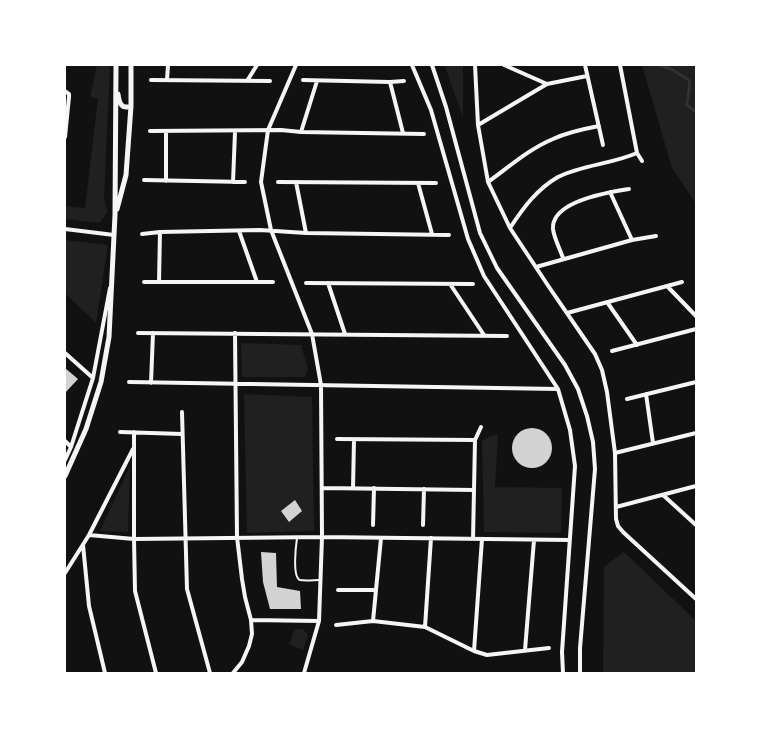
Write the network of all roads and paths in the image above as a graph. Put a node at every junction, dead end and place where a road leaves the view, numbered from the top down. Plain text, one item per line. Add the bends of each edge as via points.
1 (131, 65) edge
2 (168, 65) edge
3 (256, 65) edge
4 (296, 65) edge
5 (412, 65) edge
6 (432, 65) edge
7 (475, 65) edge
8 (504, 65) edge
9 (585, 65) edge
10 (620, 65) edge
11 (116, 67) edge
12 (587, 76) junction
13 (151, 80) dead end
14 (167, 80) junction
15 (303, 80) dead end
16 (247, 81) junction
17 (270, 81) dead end
18 (317, 81) junction
19 (404, 81) dead end
20 (390, 82) junction
21 (547, 84) junction
22 (65, 91) edge
23 (131, 106) junction
24 (478, 125) junction
25 (599, 126) junction
26 (268, 130) junction
27 (150, 131) dead end
28 (166, 131) junction
29 (235, 132) junction
30 (301, 132) junction
31 (403, 133) junction
32 (424, 134) dead end
33 (65, 136) edge
34 (603, 145) dead end
35 (637, 153) junction
36 (642, 161) dead end
37 (144, 180) dead end
38 (166, 181) junction
39 (233, 182) junction
40 (245, 182) dead end
41 (278, 182) dead end
42 (296, 182) junction
43 (488, 182) junction
44 (418, 183) junction
45 (436, 183) dead end
46 (629, 189) dead end
47 (610, 192) junction
48 (115, 216) junction
49 (510, 228) junction
50 (65, 229) edge
51 (271, 230) junction
52 (239, 231) junction
53 (160, 232) junction
54 (306, 233) junction
55 (142, 234) dead end
56 (432, 234) junction
57 (114, 235) junction
58 (449, 235) dead end
59 (656, 236) dead end
60 (632, 240) junction
61 (563, 258) junction
62 (536, 267) junction
63 (113, 274) junction
64 (144, 282) dead end
65 (159, 282) junction
66 (256, 282) junction
67 (273, 282) dead end
68 (682, 282) dead end
69 (306, 283) dead end
70 (328, 283) junction
71 (450, 284) junction
72 (473, 284) dead end
73 (667, 286) junction
74 (607, 302) junction
75 (567, 313) junction
76 (696, 316) edge
77 (696, 329) edge
78 (138, 333) dead end
79 (153, 333) junction
80 (235, 334) junction
81 (312, 334) junction
82 (345, 334) junction
83 (484, 335) junction
84 (507, 336) dead end
85 (637, 345) junction
86 (612, 352) dead end
87 (65, 353) edge
88 (92, 378) junction
89 (129, 382) dead end
90 (696, 382) edge
91 (151, 383) junction
92 (236, 384) junction
93 (320, 385) junction
94 (558, 389) junction
95 (646, 394) junction
96 (627, 399) dead end
97 (182, 412) dead end
98 (481, 427) dead end
99 (120, 432) dead end
100 (134, 432) junction
101 (696, 433) edge
102 (182, 434) junction
103 (337, 439) dead end
104 (354, 440) junction
105 (475, 440) junction
106 (65, 441) edge
107 (653, 443) junction
108 (71, 447) junction
109 (134, 447) junction
110 (615, 453) junction
111 (65, 460) edge
112 (65, 476) edge
113 (696, 486) edge
114 (322, 488) junction
115 (353, 488) junction
116 (374, 488) junction
117 (424, 489) junction
118 (474, 490) junction
119 (663, 495) junction
120 (616, 507) junction
121 (373, 525) dead end
122 (423, 525) dead end
123 (696, 525) edge
124 (89, 536) junction
125 (238, 537) junction
126 (297, 537) junction
127 (322, 537) junction
128 (185, 538) junction
129 (381, 538) junction
130 (431, 538) junction
131 (134, 539) junction
132 (473, 539) junction
133 (482, 539) junction
134 (534, 540) junction
135 (570, 540) junction
136 (83, 545) junction
137 (65, 573) edge
138 (321, 580) junction
139 (338, 590) dead end
140 (376, 590) junction
141 (696, 598) edge
142 (251, 620) junction
143 (319, 621) junction
144 (373, 621) junction
145 (336, 625) dead end
146 (425, 627) junction
147 (549, 648) dead end
148 (525, 650) junction
149 (474, 651) junction
150 (105, 673) edge
151 (156, 673) edge
152 (210, 673) edge
153 (233, 673) edge
154 (304, 673) edge
155 (563, 673) edge
156 (580, 673) edge

1 - 23 street
2 - 14 street
3 - 16 street
4 - 26 street
5 - 94 street via 431,110 476,259 484,276
6 - 156 street via 480,233 488,252 565,365 578,389 587,416 593,442 595,469
7 - 24 street
8 - 21 street
9 - 12 street
10 - 35 street
11 - 23 street via 120,104 125,108
11 - 48 street
12 - 21 street
12 - 25 street
13 - 14 street
14 - 16 street
15 - 18 street
16 - 17 street
18 - 20 street
18 - 30 street
19 - 20 street
20 - 31 street
21 - 24 street
22 - 33 street via 69,94
23 - 48 street via 126,175
24 - 43 street
25 - 34 street
25 - 43 street via 552,139 535,148
26 - 29 street
26 - 30 street
26 - 51 street via 261,182
27 - 28 street
28 - 29 street
28 - 38 street
29 - 39 street
30 - 31 street
31 - 32 street
35 - 36 street
35 - 49 street via 558,177 535,195
37 - 38 street
38 - 39 street
39 - 40 street
41 - 42 street
42 - 44 street
42 - 54 street
43 - 49 street
44 - 45 street
44 - 56 street
46 - 47 street
47 - 60 street
47 - 61 street via 573,203 554,221 553,230
48 - 57 street
49 - 62 street
50 - 57 street
51 - 52 street
51 - 54 street
51 - 81 street
52 - 53 street
52 - 66 street
53 - 55 street
53 - 65 street
54 - 56 street
56 - 58 street
57 - 63 street
59 - 60 street
60 - 61 street
61 - 62 street
62 - 75 street
63 - 88 street
63 - 112 street via 109,337 101,382 86,429
64 - 65 street
65 - 66 street
66 - 67 street
68 - 73 street
69 - 70 street
70 - 71 street
70 - 82 street
71 - 72 street
71 - 83 street
73 - 74 street
73 - 76 street
74 - 75 street
74 - 85 street
75 - 110 street via 595,354 602,370
77 - 85 street
78 - 79 street
79 - 80 street
79 - 91 street
80 - 81 street
80 - 92 street
81 - 82 street
81 - 93 street
82 - 83 street
83 - 84 street
85 - 86 street
87 - 88 street
88 - 108 street
89 - 91 street
90 - 95 street
91 - 92 street
92 - 93 street
92 - 125 street
93 - 94 street
93 - 114 street
94 - 135 street via 570,430 575,466
95 - 96 street
95 - 107 street
97 - 102 street
98 - 105 street
99 - 100 street
100 - 102 street
100 - 109 street
101 - 107 street
102 - 128 street
103 - 104 street
104 - 105 street
104 - 115 street
105 - 118 street
106 - 108 street
107 - 110 street
108 - 111 street
109 - 124 street
109 - 131 street
110 - 120 street
113 - 119 street
114 - 115 street
114 - 127 street
115 - 116 street
116 - 117 street
116 - 121 street
117 - 118 street
117 - 122 street
118 - 132 street
119 - 120 street
119 - 123 street
120 - 141 street via 616,519 623,532
124 - 131 street
124 - 136 street
125 - 126 street
125 - 128 street
125 - 142 street via 242,579
126 - 127 street
126 - 138 lane via 297,578
127 - 129 street
127 - 138 street
128 - 131 street
128 - 152 street via 187,589
129 - 130 street
129 - 140 street
130 - 132 street
130 - 146 street
131 - 151 street via 136,591
132 - 133 street
133 - 134 street
133 - 149 street
134 - 135 street
134 - 148 street
135 - 155 street via 562,652
136 - 137 street
136 - 150 street via 89,606
138 - 143 street
139 - 140 street
140 - 144 street
142 - 143 street
142 - 153 street via 252,634 249,646 242,662
143 - 154 street
144 - 145 street
144 - 146 street
146 - 149 street
147 - 148 street
148 - 149 street via 487,655

